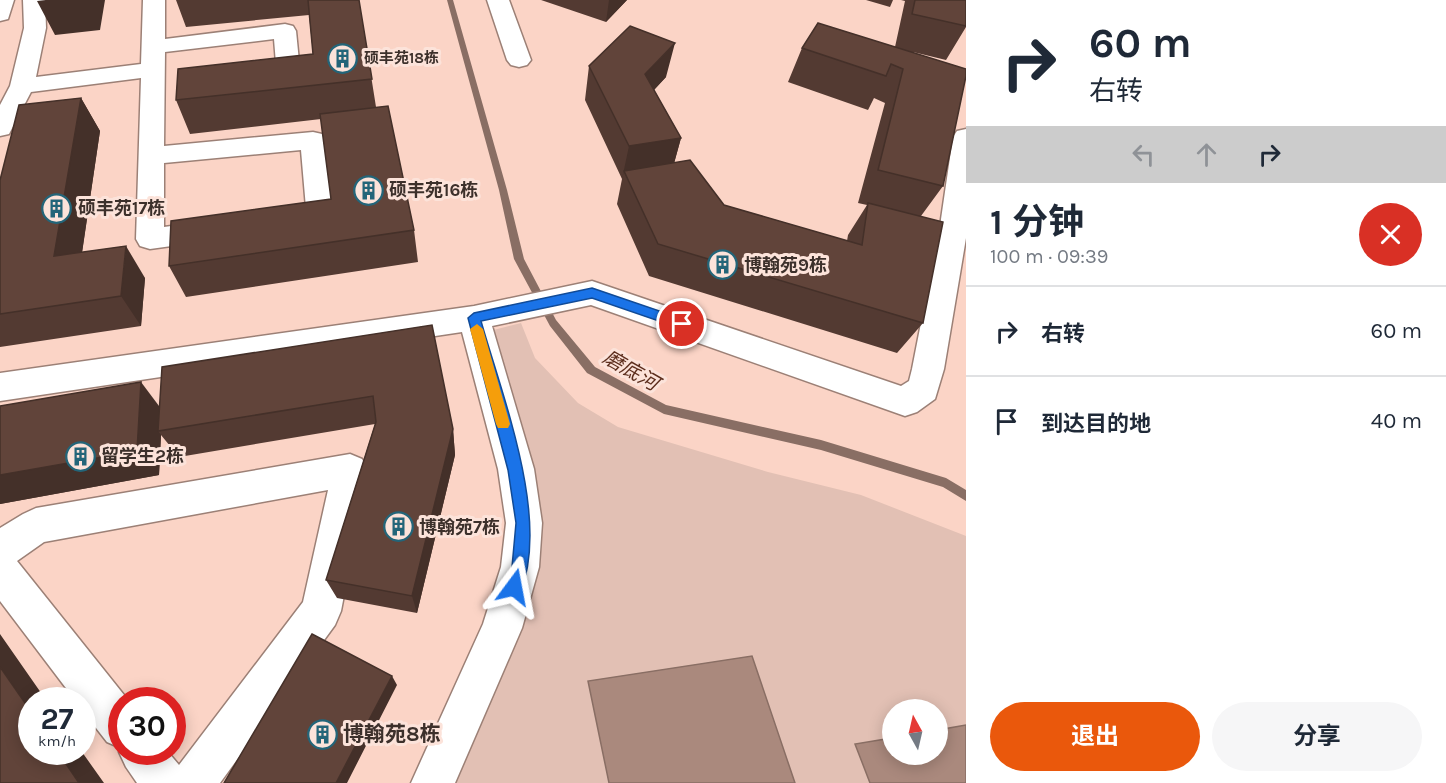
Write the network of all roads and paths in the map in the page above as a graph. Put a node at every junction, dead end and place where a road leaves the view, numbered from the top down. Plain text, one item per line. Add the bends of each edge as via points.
1 (3, 0) edge
2 (34, 0) edge
3 (154, 0) edge
4 (498, 0) edge
5 (0, 14) edge
6 (152, 59) junction
7 (519, 60) dead end
8 (22, 86) junction
9 (243, 88) edge
10 (0, 128) edge
11 (966, 137) edge
12 (151, 156) junction
13 (486, 315) junction
14 (0, 387) edge
15 (0, 550) edge
16 (0, 570) edge
17 (108, 709) edge
18 (151, 765) edge
19 (165, 783) edge
20 (193, 783) edge
21 (433, 783) edge

1 - 5 street
2 - 8 street via 35,28
3 - 6 street
4 - 7 street
6 - 8 street
6 - 9 street via 285,31 289,82
6 - 12 street via 163,98
8 - 10 street
11 - 13 street via 923,389 905,402 592,293
12 - 12 street via 314,140 321,216 150,239
13 - 14 street
13 - 21 street via 524,523 520,567 502,628
15 - 20 street via 36,526 350,471 321,611
16 - 17 street
18 - 19 street

